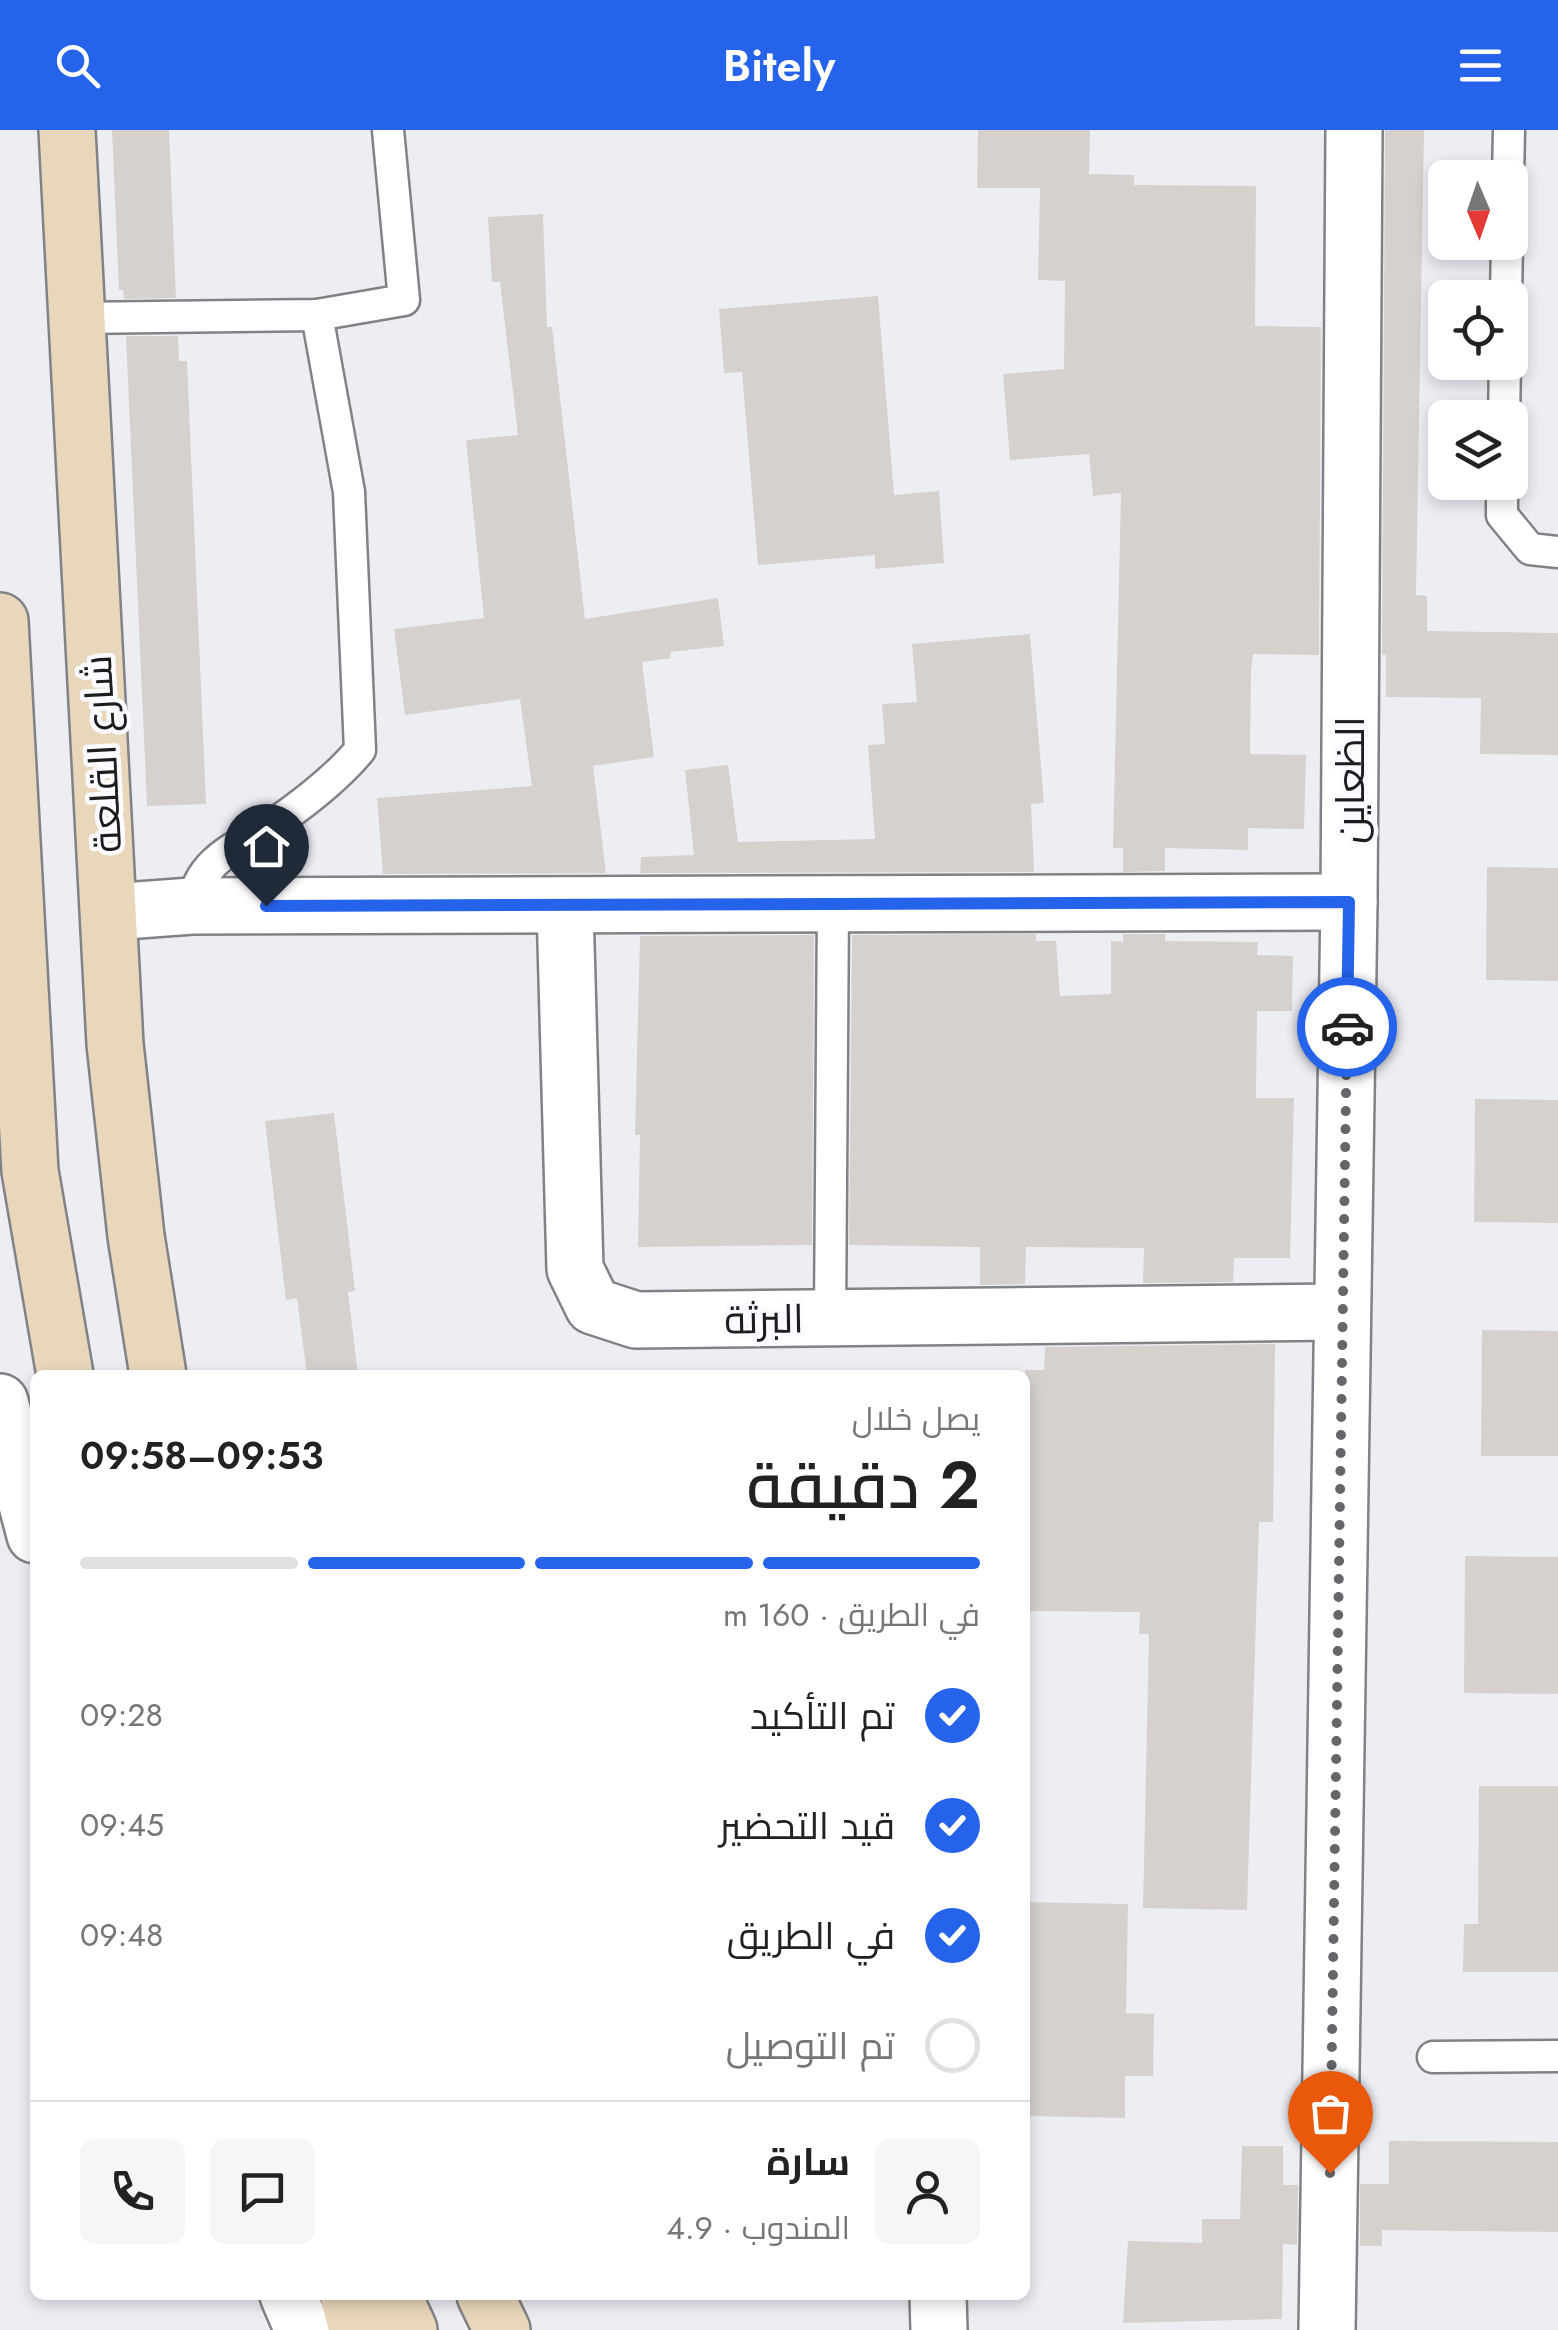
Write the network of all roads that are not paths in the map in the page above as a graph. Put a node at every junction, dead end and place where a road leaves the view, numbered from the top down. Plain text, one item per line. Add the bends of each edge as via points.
1 (66, 130) edge
2 (388, 130) edge
3 (1354, 130) edge
4 (1509, 130) edge
5 (1508, 160) edge
6 (316, 316) junction
7 (77, 318) junction
8 (1502, 500) edge
9 (1558, 552) edge
10 (0, 620) edge
11 (1349, 902) junction
12 (833, 905) junction
13 (192, 906) junction
14 (565, 906) junction
15 (110, 912) junction
16 (15, 1174) edge
17 (1341, 1312) junction
18 (830, 1318) junction
19 (65, 1370) edge
20 (157, 1370) edge
21 (0, 1402) edge
22 (30, 1516) edge
23 (1558, 2056) edge
24 (1433, 2057) dead end
25 (290, 2300) edge
26 (349, 2300) edge
27 (395, 2300) edge
28 (487, 2300) edge
29 (499, 2300) edge
30 (938, 2300) edge
31 (303, 2330) edge
32 (357, 2330) edge
33 (409, 2330) edge
34 (502, 2330) edge
35 (532, 2330) edge
36 (938, 2330) edge
37 (1327, 2330) edge

1 - 7 main road, شارع القلعة
2 - 6 lane via 404,300
3 - 11 street, الظعاين
4 - 5 lane
6 - 7 lane
6 - 13 lane via 349,492 360,750 276,822 217,856 196,884
7 - 15 main road, شارع القلعة
8 - 9 lane via 1502,515 1530,549
10 - 16 main road
11 - 12 street
11 - 17 street, الظعاين
12 - 14 street
12 - 18 lane
13 - 14 street
13 - 15 street
14 - 18 street, البرثة via 575,1269 593,1306 636,1320
15 - 20 main road, شارع القلعة via 115,1044
16 - 19 main road
17 - 18 street, البرثة
17 - 37 street, الظعاين
21 - 22 street
23 - 24 lane
25 - 31 street
26 - 32 main road
27 - 33 main road
28 - 34 main road
29 - 35 street
30 - 36 street

